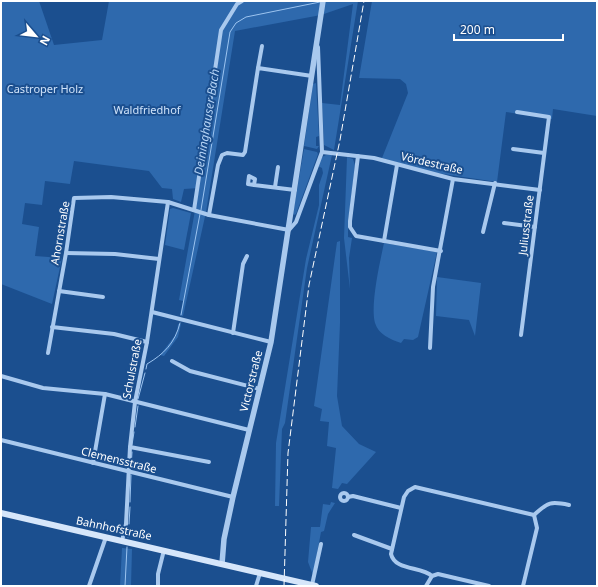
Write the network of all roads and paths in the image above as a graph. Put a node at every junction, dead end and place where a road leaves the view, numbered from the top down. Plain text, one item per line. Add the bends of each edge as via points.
1 (242, 1) edge
2 (323, 1) edge
3 (262, 46) dead end
4 (318, 47) junction
5 (258, 68) junction
6 (312, 78) junction
7 (319, 81) junction
8 (517, 112) dead end
9 (513, 149) dead end
10 (322, 152) junction
11 (544, 153) junction
12 (358, 156) junction
13 (397, 165) junction
14 (278, 167) dead end
15 (453, 179) junction
16 (494, 183) junction
17 (254, 186) dead end
18 (275, 187) junction
19 (295, 190) junction
20 (540, 190) junction
21 (168, 202) junction
22 (194, 210) junction
23 (209, 215) junction
24 (504, 223) dead end
25 (535, 227) junction
26 (289, 230) junction
27 (483, 232) dead end
28 (384, 241) junction
29 (441, 250) junction
30 (66, 253) junction
31 (246, 256) dead end
32 (159, 259) junction
33 (59, 291) junction
34 (103, 297) dead end
35 (152, 312) junction
36 (52, 327) junction
37 (234, 333) junction
38 (521, 335) dead end
39 (147, 342) junction
40 (271, 342) junction
41 (430, 348) dead end
42 (48, 353) dead end
43 (172, 361) dead end
44 (1, 376) edge
45 (260, 389) junction
46 (105, 394) junction
47 (135, 402) junction
48 (249, 430) junction
49 (1, 440) edge
50 (130, 447) junction
51 (93, 462) junction
52 (209, 462) dead end
53 (128, 471) junction
54 (233, 497) junction
55 (338, 499) dead end
56 (569, 505) dead end
57 (401, 508) junction
58 (1, 513) edge
59 (534, 514) junction
60 (354, 536) dead end
61 (106, 537) junction
62 (122, 541) junction
63 (320, 544) dead end
64 (392, 549) junction
65 (164, 550) junction
66 (222, 564) junction
67 (260, 573) junction
68 (432, 576) junction
69 (89, 586) edge
70 (158, 586) edge
71 (256, 586) edge
72 (314, 586) edge
73 (426, 586) edge
74 (489, 586) edge
75 (523, 586) edge

1 - 22 street via 237,4 221,30
2 - 4 street, Victorstraße
3 - 5 street
4 - 6 street, Victorstraße
4 - 7 street, Victorstraße
5 - 6 street
5 - 23 street via 245,152 243,155 222,155
6 - 7 street
6 - 19 street, Victorstraße
7 - 10 street, Victorstraße
8 - 11 street, Juliusstraße via 549,117
9 - 11 street
10 - 12 street, Vördestraße
10 - 26 street, Victorstraße via 296,222
11 - 20 street, Juliusstraße
12 - 13 street, Vördestraße
12 - 28 street via 350,227 356,236
13 - 15 street, Vördestraße
13 - 28 street
14 - 18 street
15 - 16 street, Vördestraße
15 - 29 street
16 - 20 street, Vördestraße
16 - 27 street
17 - 18 street
18 - 19 street
19 - 26 street, Victorstraße
20 - 25 street, Juliusstraße
21 - 22 street
21 - 30 street, Ahornstraße via 111,197 74,198
21 - 32 street, Schulstraße
22 - 23 street
23 - 26 street
24 - 25 street
25 - 38 street, Juliusstraße
26 - 40 street, Victorstraße
28 - 29 street
29 - 41 street via 434,287
30 - 32 street via 115,254
30 - 33 street, Ahornstraße
31 - 37 street
32 - 35 street, Schulstraße
33 - 34 street
33 - 36 street, Ahornstraße
35 - 37 street
35 - 39 street, Schulstraße
36 - 39 street via 114,334
36 - 42 street, Ahornstraße
37 - 40 street
39 - 47 street, Schulstraße
40 - 45 street, Victorstraße
43 - 45 street via 190,371
44 - 46 street via 43,388
45 - 48 street, Victorstraße
46 - 47 street
46 - 51 street
47 - 48 street
47 - 50 street, Schulstraße
48 - 54 street, Victorstraße
49 - 51 street, Clemensstraße
50 - 52 street
50 - 53 street, Schulstraße
51 - 53 street, Clemensstraße
53 - 54 street, Clemensstraße
53 - 62 street, Schulstraße via 126,524
54 - 66 street, Victorstraße
55 - 57 street via 345,501 353,496
56 - 59 street via 552,502
57 - 59 street via 406,494 412,488 418,487
57 - 64 street
58 - 61 main road, Bahnhofstraße
59 - 75 street via 537,528
60 - 64 street
61 - 62 main road, Bahnhofstraße
61 - 69 street
62 - 65 main road, Bahnhofstraße
63 - 72 street
64 - 68 street via 392,558 398,564 427,572
65 - 66 main road, Bahnhofstraße
65 - 70 street
66 - 67 main road, Bahnhofstraße
67 - 71 street
67 - 72 main road, Bahnhofstraße
68 - 73 street
68 - 74 street via 438,574

